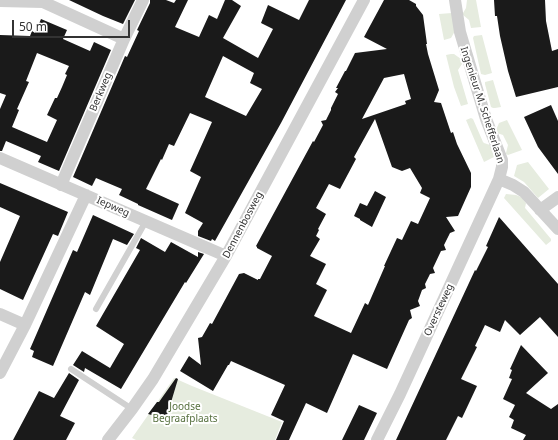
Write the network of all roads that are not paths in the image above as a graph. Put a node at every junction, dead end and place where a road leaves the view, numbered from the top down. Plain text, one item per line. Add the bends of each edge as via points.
1 (143, 0) edge
2 (364, 0) edge
3 (455, 0) edge
4 (0, 1) edge
5 (124, 39) junction
6 (0, 158) edge
7 (499, 179) junction
8 (61, 185) junction
9 (86, 195) junction
10 (558, 197) edge
11 (540, 210) junction
12 (146, 221) junction
13 (558, 230) edge
14 (226, 256) junction
15 (96, 308) dead end
16 (0, 314) edge
17 (25, 325) junction
18 (72, 369) dead end
19 (0, 372) edge
20 (132, 409) junction
21 (108, 440) edge
22 (377, 440) edge

1 - 5 street, Berkweg
2 - 14 street, Dennenbosweg
3 - 7 street, Ingenieur M. Schefferlaan via 460,32 486,119 502,160
4 - 5 street via 43,2
5 - 8 street, Berkweg
6 - 8 street, Iepweg
7 - 11 street via 524,192
7 - 22 street, Oversteweg
8 - 9 street, Iepweg
9 - 12 street, Iepweg
9 - 17 street
10 - 11 street
11 - 13 street
12 - 14 street, Iepweg
12 - 15 lane
14 - 20 street, Dennenbosweg via 153,379
16 - 17 street
17 - 19 street
18 - 20 lane
20 - 21 street, Dennenbosweg

